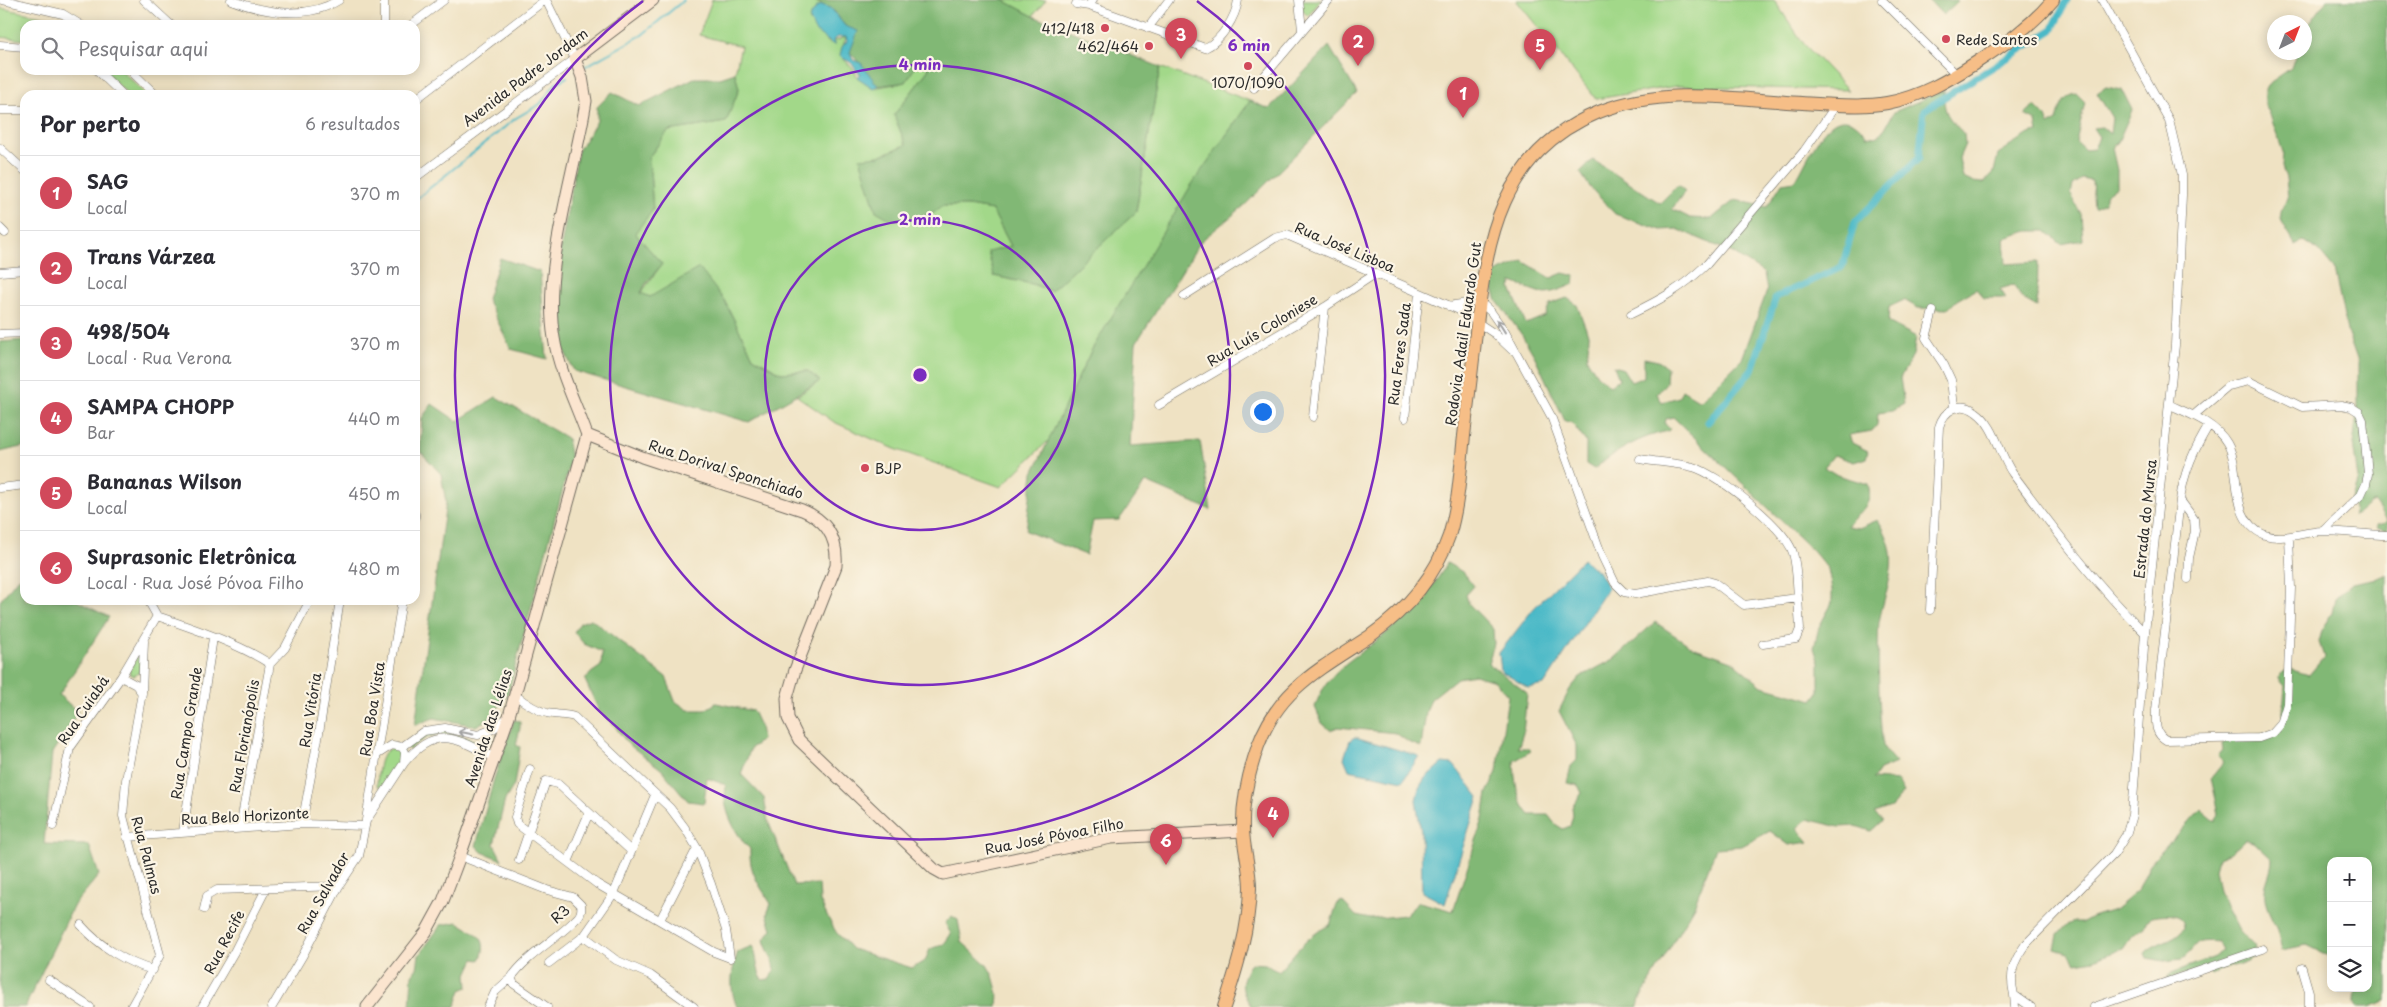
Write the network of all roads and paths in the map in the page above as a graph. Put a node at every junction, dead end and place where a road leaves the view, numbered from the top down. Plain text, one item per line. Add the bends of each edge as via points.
1 (3, 0) edge
2 (144, 0) edge
3 (231, 0) edge
4 (338, 0) edge
5 (384, 0) edge
6 (444, 0) edge
7 (546, 0) edge
8 (653, 0) edge
9 (1169, 0) edge
10 (1238, 0) edge
11 (1299, 0) edge
12 (1329, 0) edge
13 (1882, 0) edge
14 (2053, 0) edge
15 (2102, 0) edge
16 (1091, 3) edge
17 (1076, 4) dead end
18 (72, 20) edge
19 (166, 20) edge
20 (384, 20) edge
21 (418, 20) edge
22 (1148, 28) junction
23 (1302, 30) junction
24 (0, 45) edge
25 (20, 47) edge
26 (575, 59) junction
27 (1957, 74) junction
28 (102, 75) edge
29 (135, 75) edge
30 (1254, 88) dead end
31 (117, 90) edge
32 (151, 90) edge
33 (420, 96) edge
34 (1836, 105) junction
35 (0, 110) edge
36 (20, 110) edge
37 (0, 148) edge
38 (20, 166) edge
39 (420, 174) edge
40 (20, 270) edge
41 (0, 272) edge
42 (1375, 274) junction
43 (1419, 294) junction
44 (1184, 296) dead end
45 (1479, 301) junction
46 (1448, 306) junction
47 (1325, 307) junction
48 (1934, 311) dead end
49 (1631, 314) dead end
50 (1477, 322) junction
51 (0, 334) edge
52 (20, 334) edge
53 (1517, 355) junction
54 (1159, 405) dead end
55 (2170, 405) junction
56 (1954, 407) junction
57 (2194, 415) junction
58 (1313, 417) dead end
59 (1405, 418) dead end
60 (2209, 425) junction
61 (587, 436) junction
62 (1640, 459) dead end
63 (20, 486) edge
64 (0, 488) edge
65 (2180, 500) junction
66 (2323, 531) junction
67 (2387, 535) edge
68 (2289, 537) junction
69 (2188, 579) dead end
70 (1798, 598) junction
71 (151, 605) edge
72 (307, 605) edge
73 (339, 605) edge
74 (401, 605) edge
75 (1930, 610) dead end
76 (157, 616) junction
77 (2145, 633) junction
78 (213, 638) junction
79 (144, 641) junction
80 (1763, 644) dead end
81 (270, 664) junction
82 (120, 676) junction
83 (142, 693) junction
84 (515, 695) junction
85 (508, 716) junction
86 (402, 747) junction
87 (378, 754) junction
88 (495, 758) junction
89 (404, 763) junction
90 (530, 769) dead end
91 (370, 788) junction
92 (384, 792) junction
93 (654, 794) junction
94 (589, 813) junction
95 (302, 824) junction
96 (366, 824) junction
97 (53, 826) dead end
98 (240, 827) junction
99 (1242, 831) junction
100 (183, 832) junction
101 (528, 832) junction
102 (127, 837) junction
103 (697, 848) junction
104 (631, 851) junction
105 (460, 856) junction
106 (519, 860) dead end
107 (568, 862) junction
108 (934, 869) joint
109 (339, 886) junction
110 (266, 889) junction
111 (614, 893) junction
112 (204, 909) dead end
113 (660, 920) junction
114 (81, 925) dead end
115 (584, 936) junction
116 (2263, 949) dead end
117 (549, 964) dead end
118 (2302, 968) dead end
119 (153, 970) junction
120 (513, 976) junction
121 (49, 980) dead end
122 (2014, 995) junction
123 (90, 1007) edge
124 (131, 1007) edge
125 (202, 1007) edge
126 (272, 1007) edge
127 (368, 1007) edge
128 (488, 1007) edge
129 (547, 1007) edge
130 (694, 1007) edge
131 (1224, 1007) edge
132 (2015, 1007) edge
133 (2031, 1007) edge
134 (2094, 1007) edge
135 (2309, 1007) edge

1 - 18 street via 62,14
2 - 19 street
3 - 4 street via 266,10 301,12
5 - 20 street
6 - 21 street
7 - 26 street
7 - 33 street
8 - 26 street, Avenida Padre Jordam
9 - 22 street
10 - 22 street via 1230,23 1205,48
11 - 23 street
12 - 23 street
13 - 27 street
14 - 27 main road, Rodovia Adail Eduardo Gut via 2028,27
15 - 55 street, Estrada do Mursa via 2170,120 2182,175
16 - 17 street
16 - 22 street
23 - 30 street
24 - 25 street
26 - 39 street, Avenida Padre Jordam
26 - 61 street via 586,101 560,234 552,316 556,350
27 - 34 main road, Rodovia Adail Eduardo Gut via 1927,91 1887,103
28 - 31 street
29 - 32 street
34 - 45 main road, Rodovia Adail Eduardo Gut via 1660,97 1616,106 1585,119 1545,146 1506,197 1498,212 1487,252
34 - 49 street via 1804,151 1707,264 1667,297
35 - 36 street
37 - 38 street
40 - 41 street
42 - 43 street, Rua José Lisboa
42 - 44 street, Rua José Lisboa via 1295,236 1281,235
42 - 47 street, Rua Luís Coloniese
43 - 46 street, Rua José Lisboa
43 - 59 street, Rua Feres Sada
45 - 46 street
45 - 50 main road, Rodovia Adail Eduardo Gut
53 -> 45 street via 1498,320
46 - 50 street, Rua José Lisboa
47 - 54 street, Rua Luís Coloniese
47 - 58 street
48 - 56 street via 1926,338 1952,380
50 - 53 street, Rua José Lisboa
50 - 99 main road, Rodovia Adail Eduardo Gut via 1456,512 1438,563 1416,594 1373,634 1313,672 1278,707 1260,741 1250,770
51 - 52 street
53 - 70 street via 1551,416 1602,556 1615,583 1624,592 1634,594 1703,580 1715,583 1744,605
55 - 57 street
55 - 77 street, Estrada do Mursa
56 - 75 street via 1942,418 1939,428
56 - 77 street via 1963,406 1976,412 1989,426 2012,473 2109,596
57 - 60 street
57 - 66 street via 2228,386 2249,381 2302,407 2341,405 2359,412 2364,429 2366,484 2361,495
60 - 65 street via 2189,459
60 - 68 street via 2231,452 2238,501 2251,524 2265,534
61 - 84 street, Avenida das Lélias
61 - 108 street, Rua Dorival Sponchiado via 802,510 814,515 828,528 837,553 836,566 795,670 787,698 788,718 799,740
62 - 70 street via 1694,467 1725,483 1766,519 1793,552
63 - 64 street
65 - 68 street via 2156,710 2156,729 2166,740 2259,738 2274,733 2281,724 2287,704 2291,588
65 - 69 street via 2191,512 2195,525 2188,558
66 - 67 street
66 - 68 street
70 - 80 street via 1800,629 1796,639
71 - 76 street
72 - 81 street, Rua Florianópolis via 285,648
73 - 95 street, Rua Vitória
74 - 87 street, Rua Boa Vista
76 - 78 street
76 - 79 street, Rua Cuiabá
77 - 122 street, Estrada do Mursa via 2134,797 2126,835 2096,875 2025,945 2012,967 2010,977
78 - 81 street
78 - 100 street, Rua Campo Grande
79 - 82 street, Rua Cuiabá
79 - 83 street, Rua Palmas
81 - 98 street, Rua Florianópolis
82 - 83 street
82 - 97 street, Rua Cuiabá via 70,748
83 - 102 street, Rua Palmas via 124,797
84 - 85 street, Avenida das Lélias
84 - 93 street via 546,713 566,714 574,718
85 -> 86 street via 482,734 431,728
85 - 88 street, Avenida das Lélias
86 - 87 street via 392,746
86 - 89 street
87 - 91 street, Rua Boa Vista
88 - 89 street, Rua Salvador via 444,738 425,742
88 - 105 street, Avenida das Lélias
89 - 92 street, Rua Salvador
90 - 101 street via 515,816 517,824
91 - 92 street
91 - 96 street, Rua Boa Vista
92 - 96 street, Rua Salvador
93 - 103 street via 670,808
93 - 104 street
94 - 101 street via 558,784 546,781
94 - 104 street
94 - 107 street
95 - 96 street, Rua Belo Horizonte
95 - 98 street, Rua Belo Horizonte
96 - 109 street, Rua Salvador via 359,856
98 - 100 street, Rua Belo Horizonte
99 - 108 street, Rua José Póvoa Filho via 1126,836 951,873 943,874
99 - 131 main road, Rodovia Adail Eduardo Gut via 1249,866 1248,921
100 - 102 street, Rua Belo Horizonte
101 - 106 street
101 - 107 street
102 - 119 street, Rua Palmas via 160,950
103 - 113 street
103 - 113 street via 726,930 730,958
104 - 111 street
105 - 120 street, R3 via 546,890 574,897 581,905 576,919
105 - 127 street, Avenida das Lélias via 443,901 426,932
107 - 111 street
109 - 110 street
109 - 126 street, Rua Salvador
110 - 112 street via 213,891 207,896
110 - 125 street, Rua Recife
111 - 113 street
111 - 115 street
114 - 119 street via 100,943
115 - 117 street
115 - 130 street via 616,960 650,975
116 - 134 street
118 - 135 street via 2309,992
119 - 124 street, Rua Palmas
120 - 128 street via 495,992
120 - 129 street via 514,984
121 - 123 street
122 - 132 street, Estrada do Mursa
122 - 133 street

